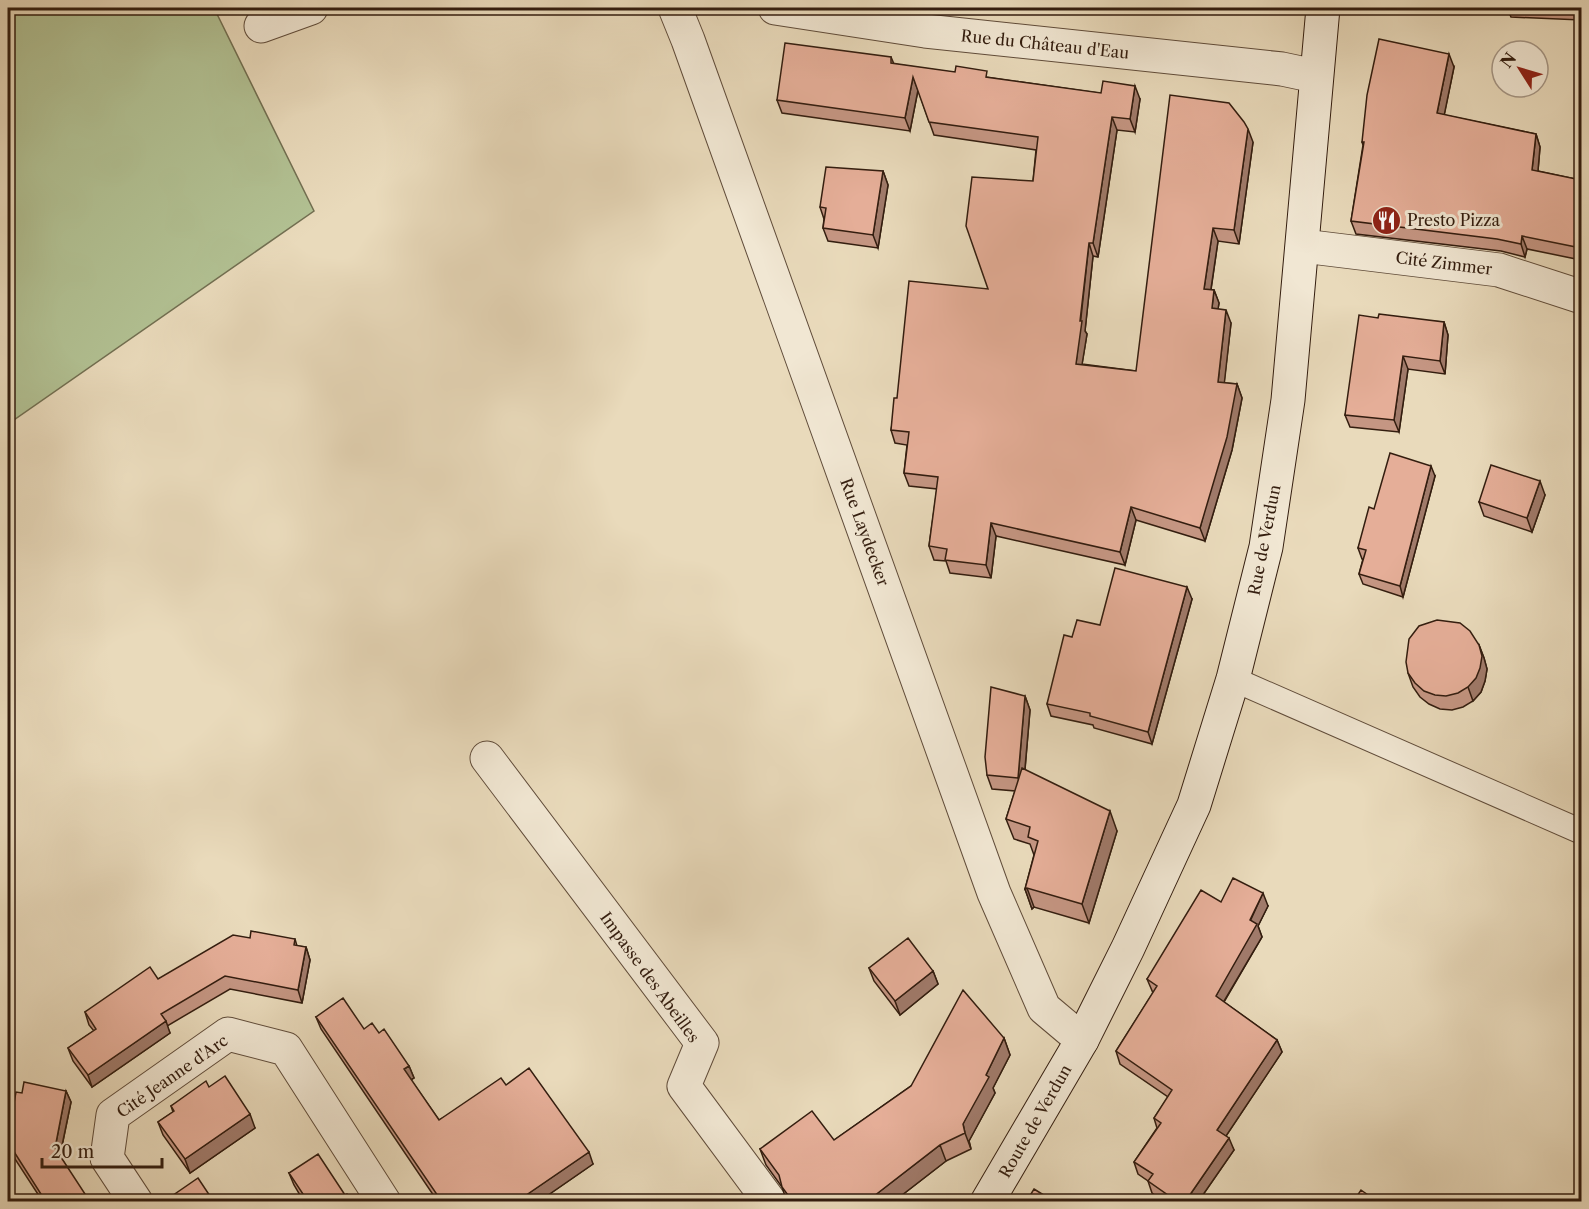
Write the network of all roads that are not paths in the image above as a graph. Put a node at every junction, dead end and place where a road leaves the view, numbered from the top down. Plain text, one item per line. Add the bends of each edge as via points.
1 (311, 8) edge
2 (675, 8) edge
3 (775, 8) edge
4 (1323, 8) edge
5 (261, 26) dead end
6 (1315, 76) junction
7 (1303, 246) junction
8 (1581, 297) edge
9 (1233, 679) junction
10 (487, 758) dead end
11 (1581, 832) edge
12 (1082, 1040) junction
13 (136, 1202) edge
14 (384, 1202) edge
15 (770, 1202) edge
16 (987, 1202) edge

1 - 5 street
2 - 12 street, Rue Laydecker via 994,893 1044,1008
3 - 6 street, Rue du Château d'Eau via 925,31 1282,69
4 - 6 street, Rue de Verdun
6 - 7 street, Rue de Verdun
7 - 8 street, Cité Zimmer via 1499,270
7 - 9 street, Rue de Verdun via 1288,400 1266,547
9 - 11 lane
9 - 12 street, Rue de Verdun via 1194,805
10 - 15 street, Impasse des Abeilles via 702,1043 684,1086
12 - 16 street, Route de Verdun
13 - 14 street, Cité Jeanne d'Arc via 107,1158 113,1115 228,1034 286,1049

